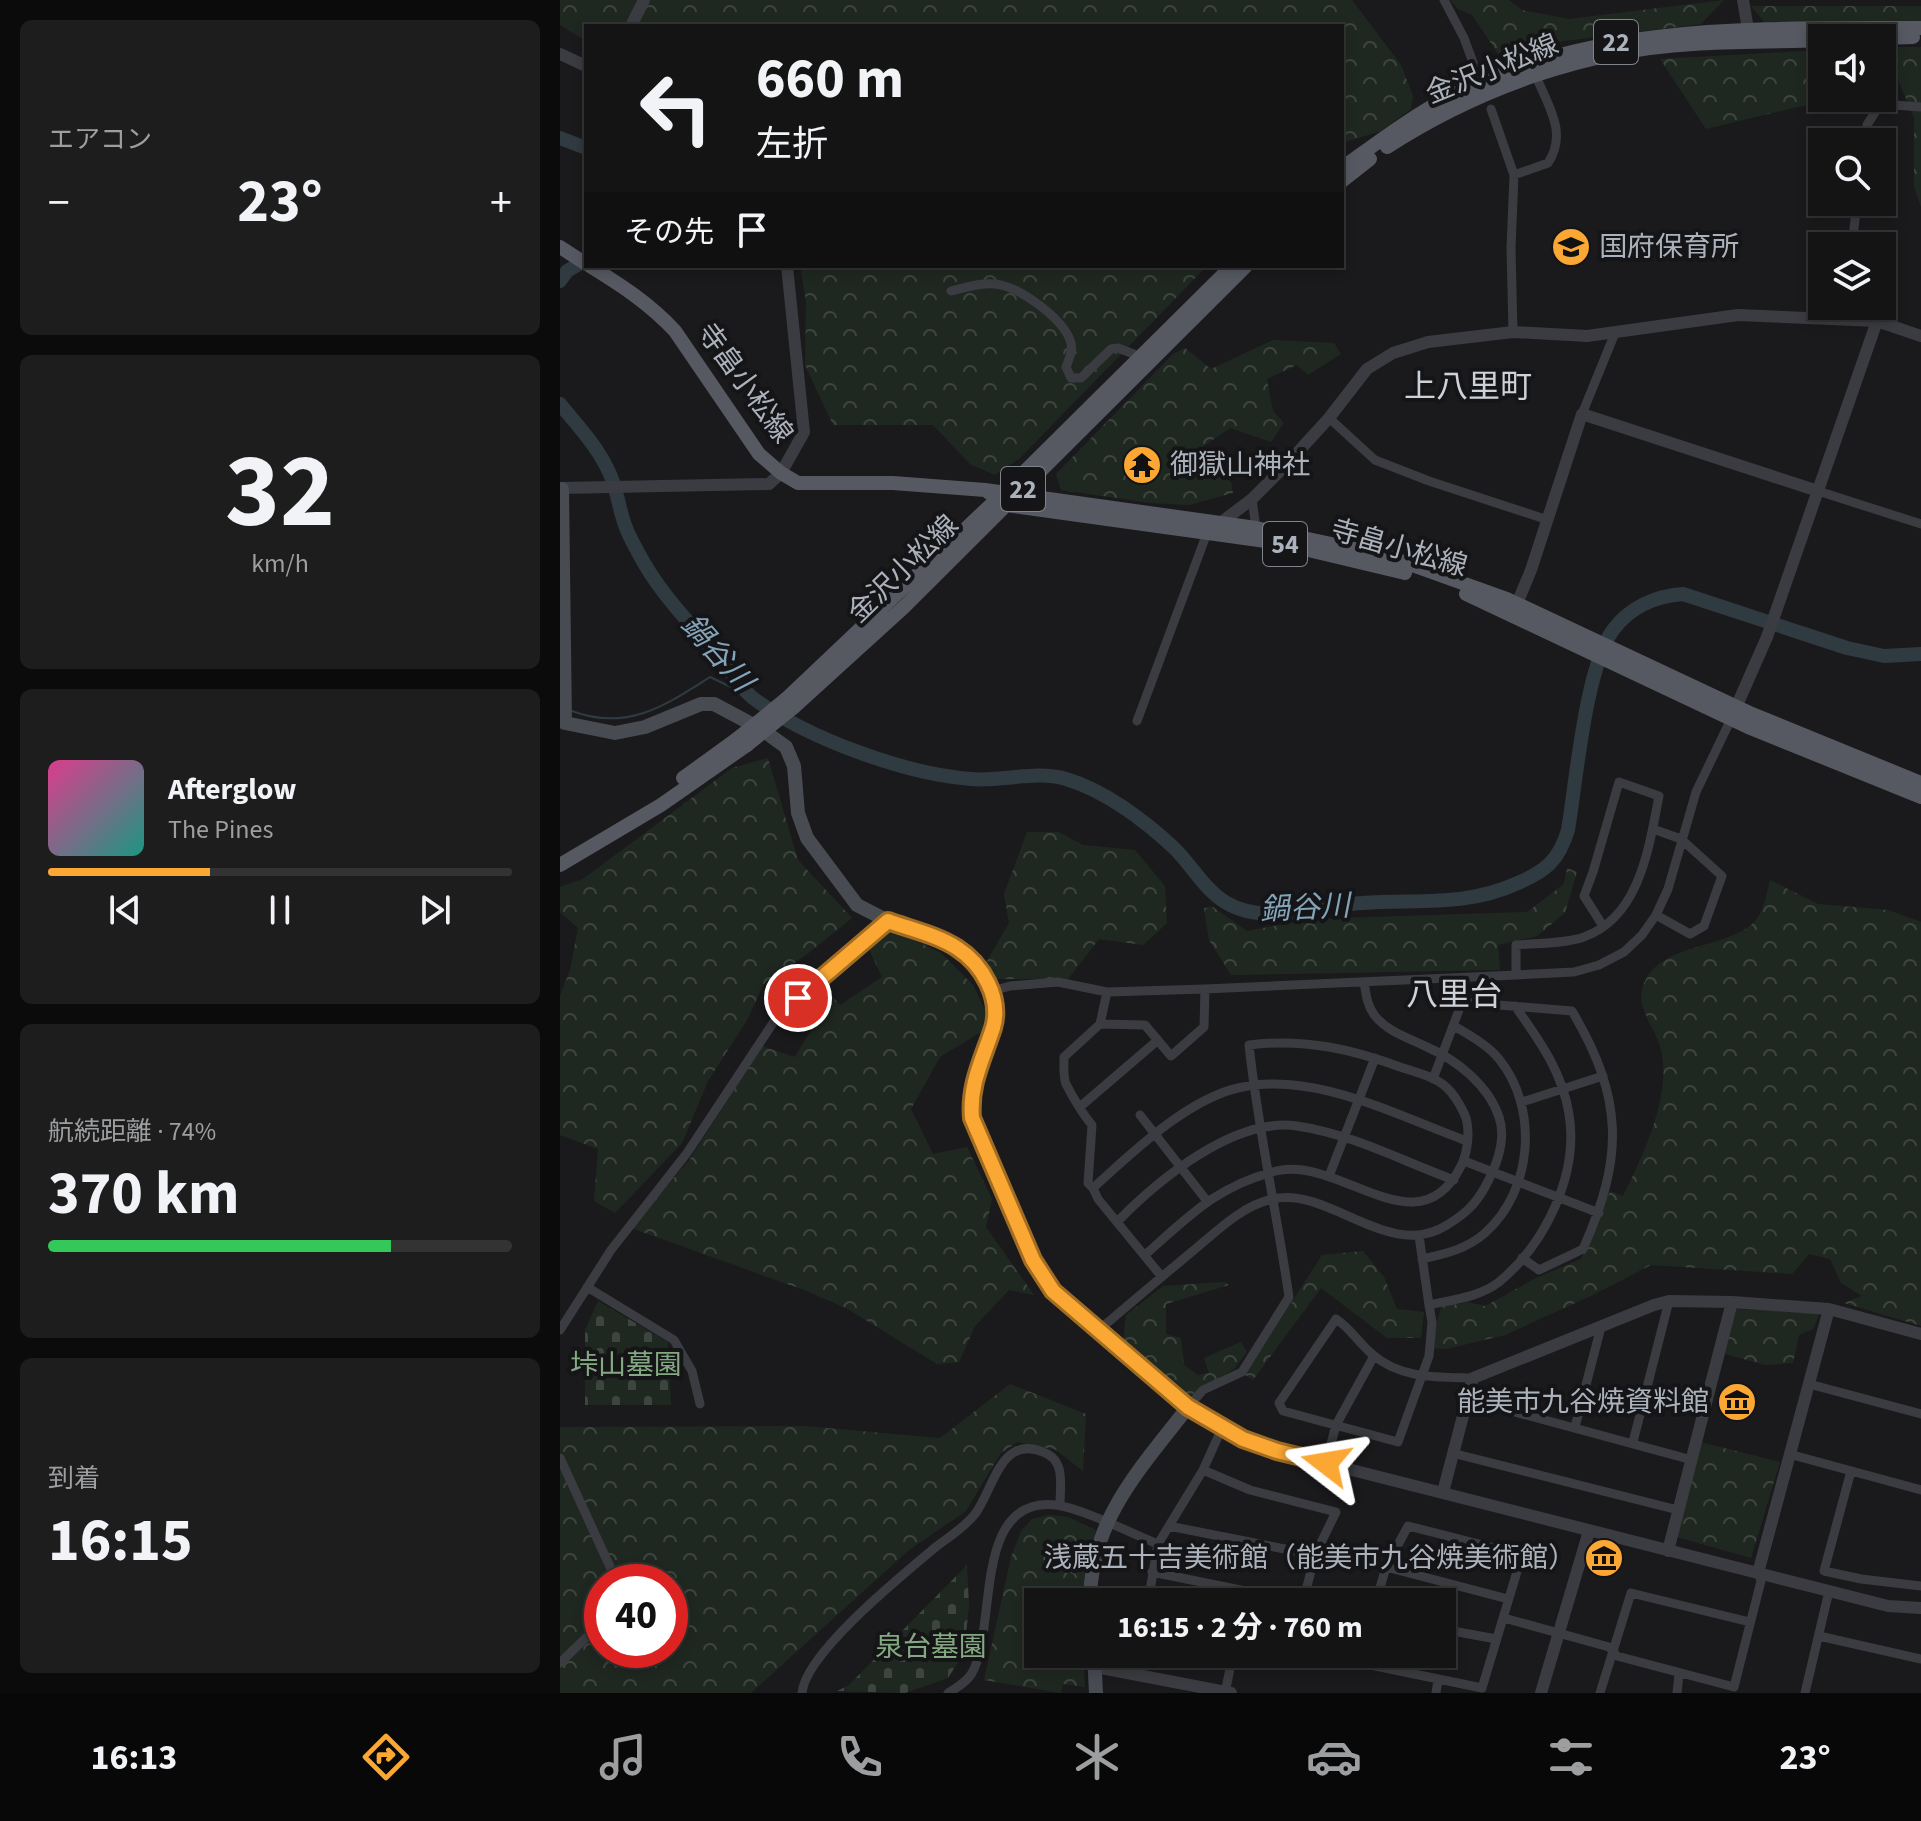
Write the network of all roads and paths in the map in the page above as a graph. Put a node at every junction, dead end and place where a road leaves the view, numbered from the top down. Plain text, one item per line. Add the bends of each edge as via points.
1 (644, 0) edge
2 (1444, 0) edge
3 (1743, 0) edge
4 (632, 24) edge
5 (1921, 28) edge
6 (1748, 29) junction
7 (1921, 37) edge
8 (1896, 38) edge
9 (1808, 40) edge
10 (560, 54) edge
11 (584, 65) edge
12 (1475, 68) dead end
13 (1536, 76) junction
14 (1921, 107) edge
15 (1491, 109) dead end
16 (1867, 128) edge
17 (1344, 167) edge
18 (1514, 175) junction
19 (1344, 180) edge
20 (563, 249) edge
21 (584, 262) edge
22 (592, 268) edge
23 (787, 268) edge
24 (1230, 268) edge
25 (1244, 268) edge
26 (951, 291) dead end
27 (1808, 313) edge
28 (1874, 320) edge
29 (1877, 321) junction
30 (1513, 332) junction
31 (1615, 333) junction
32 (1921, 336) edge
33 (1139, 356) junction
34 (1582, 414) junction
35 (1329, 418) junction
36 (781, 473) junction
37 (561, 488) edge
38 (1818, 491) junction
39 (1006, 498) junction
40 (1252, 499) junction
41 (1548, 520) junction
42 (1220, 523) junction
43 (1921, 524) edge
44 (1256, 528) junction
45 (1207, 533) junction
46 (1515, 609) junction
47 (1734, 713) junction
48 (564, 721) edge
49 (1137, 721) dead end
50 (742, 742) junction
51 (1921, 783) edge
52 (1921, 797) edge
53 (1653, 829) junction
54 (1681, 839) junction
55 (560, 853) edge
56 (560, 865) edge
57 (1656, 915) junction
58 (888, 921) junction
59 (1603, 926) junction
60 (1516, 975) junction
61 (1364, 982) junction
62 (1205, 989) junction
63 (992, 991) junction
64 (1107, 992) junction
65 (1515, 1006) junction
66 (1100, 1024) junction
67 (1454, 1026) junction
68 (1158, 1040) junction
69 (1444, 1055) junction
70 (1375, 1058) junction
71 (1603, 1076) junction
72 (1433, 1079) junction
73 (1253, 1086) junction
74 (1562, 1088) junction
75 (1358, 1101) junction
76 (1522, 1102) junction
77 (1081, 1106) junction
78 (1140, 1115) dead end
79 (1262, 1128) junction
80 (1153, 1134) junction
81 (1344, 1137) junction
82 (1467, 1141) junction
83 (1464, 1161) junction
84 (1180, 1168) junction
85 (1492, 1172) junction
86 (1269, 1174) junction
87 (1329, 1176) junction
88 (1454, 1180) junction
89 (1519, 1182) junction
90 (1093, 1188) junction
91 (1275, 1198) junction
92 (1559, 1198) junction
93 (1207, 1201) junction
94 (1599, 1213) junction
95 (1117, 1222) junction
96 (1419, 1236) junction
97 (1145, 1255) junction
98 (1522, 1258) junction
99 (1422, 1259) junction
100 (1162, 1277) junction
101 (587, 1287) junction
102 (1669, 1301) junction
103 (1732, 1302) junction
104 (1429, 1305) junction
105 (1829, 1309) junction
106 (1601, 1327) junction
107 (560, 1330) edge
108 (1099, 1330) junction
109 (1921, 1334) edge
110 (1374, 1356) junction
111 (1420, 1377) junction
112 (1473, 1378) junction
113 (1809, 1384) junction
114 (1467, 1399) junction
115 (700, 1404) dead end
116 (1188, 1407) junction
117 (1921, 1414) edge
118 (1336, 1425) junction
119 (1575, 1427) junction
120 (1222, 1428) junction
121 (1633, 1442) junction
122 (1452, 1453) junction
123 (1789, 1454) junction
124 (560, 1458) edge
125 (1692, 1460) junction
126 (1326, 1463) junction
127 (1203, 1470) junction
128 (1851, 1471) junction
129 (1921, 1490) edge
130 (1443, 1492) junction
131 (1060, 1505) junction
132 (1678, 1510) junction
133 (1107, 1523) junction
134 (1169, 1526) junction
135 (1589, 1531) junction
136 (1158, 1544) junction
137 (1668, 1551) junction
138 (1315, 1555) junction
139 (609, 1564) edge
140 (1386, 1567) junction
141 (1152, 1572) junction
142 (1758, 1573) junction
143 (1921, 1586) edge
144 (1092, 1588) edge
145 (1150, 1588) edge
146 (1232, 1588) edge
147 (1306, 1588) edge
148 (1380, 1588) edge
149 (1829, 1591) junction
150 (1508, 1599) junction
151 (1921, 1608) edge
152 (1504, 1618) junction
153 (1750, 1622) junction
154 (1456, 1632) edge
155 (1560, 1632) junction
156 (1819, 1636) junction
157 (1496, 1639) junction
158 (584, 1640) edge
159 (1613, 1651) junction
160 (1921, 1659) edge
161 (560, 1663) edge
162 (1095, 1668) edge
163 (1127, 1668) edge
164 (1231, 1668) edge
165 (1384, 1668) edge
166 (1679, 1674) junction
167 (1438, 1680) junction
168 (1734, 1690) edge
169 (802, 1693) edge
170 (948, 1693) edge
171 (1096, 1693) edge
172 (1227, 1693) edge
173 (1436, 1693) edge
174 (1541, 1693) edge
175 (1600, 1693) edge
176 (1677, 1693) edge
177 (1805, 1693) edge

1 - 4 street
2 - 12 street
3 - 6 street
5 - 6 main road, 金沢小松線 / 22
6 - 17 main road, 金沢小松線 / 22 via 1626,40 1490,78 1410,119
7 - 8 main road
9 - 13 main road, 金沢小松線 / 22 via 1648,48
10 - 11 street
13 - 18 street via 1559,142 1548,163
13 - 19 main road, 金沢小松線 / 22 via 1494,90 1415,129
14 - 16 street via 1877,109
15 - 18 street
18 - 30 street
20 - 21 main road, 寺畠小松線 / 54
22 - 36 main road, 寺畠小松線 / 54 via 675,331 759,454
23 - 36 street via 804,432
24 - 33 main road, 金沢小松線 / 22
25 - 39 main road, 金沢小松線 / 22
26 - 33 street via 1000,285 1035,300 1071,340 1066,367 1071,378 1081,378 1111,349
27 - 31 street via 1738,315
28 - 29 street
29 - 32 street
29 - 38 street
30 - 31 street
30 - 35 street via 1428,342 1393,353 1367,369
31 - 34 street
33 - 39 main road, 金沢小松線 / 22
34 - 38 street
34 - 41 street
35 - 40 street
35 - 41 street via 1375,460
36 - 37 street via 769,484
36 - 39 main road, 寺畠小松線 / 54 via 798,483 893,483 985,490
37 - 48 main road
38 - 43 street
38 - 47 street
39 - 42 main road, 寺畠小松線 / 54
39 - 45 main road, 寺畠小松線 / 54
39 - 50 main road, 金沢小松線 / 22, bridge via 904,607
40 - 42 street
40 - 44 street
41 - 46 street
42 - 44 main road, 寺畠小松線 / 54
42 - 45 street
44 - 46 main road, 寺畠小松線 / 54 via 1387,556
45 - 46 main road, 寺畠小松線 / 54 via 1384,566
45 - 49 street
46 - 47 main road, 寺畠小松線 / 54
47 - 51 main road, 寺畠小松線 / 54
47 - 52 main road, 寺畠小松線 / 54
47 - 54 street via 1696,792
48 - 58 main road via 615,733 714,704 761,729 786,747 807,838 857,905
50 - 55 main road, 金沢小松線 / 22
50 - 56 main road, 金沢小松線 / 22 via 661,805
53 - 54 street
53 - 59 street via 1633,895
53 - 59 street via 1659,796 1619,782 1584,896
54 - 57 street
54 - 57 street via 1722,876 1704,926 1690,934
57 - 60 street via 1624,952 1599,965
58 - 63 main road via 957,948 977,966
58 - 101 street via 779,1014 687,1153
59 - 60 street via 1573,940 1516,945
60 - 61 street
61 - 62 street
61 - 69 street via 1370,1009 1384,1026
62 - 64 street
62 - 68 street via 1204,1027 1197,1035 1171,1056
63 - 64 street via 1058,982
63 - 108 main road via 994,1024 974,1077 972,1118 1033,1260 1053,1291
64 - 66 street
65 - 67 street via 1462,1002
65 - 71 street via 1572,1011
65 - 74 street via 1551,1057
66 - 68 street via 1145,1025
66 - 77 street via 1064,1057 1065,1082
67 - 69 street
67 - 76 street via 1498,1058
68 - 77 street
69 - 72 street
69 - 85 street via 1482,1087 1500,1119 1503,1132
70 - 72 street
70 - 73 street via 1316,1043 1249,1045
70 - 75 street
71 - 74 street
71 - 94 street via 1614,1142
72 - 82 street via 1459,1104 1468,1123
73 - 75 street via 1295,1085
73 - 79 street
73 - 80 street via 1221,1094
74 - 76 street
74 - 92 street via 1571,1147
75 - 81 street
75 - 82 street
76 - 89 street via 1524,1160
77 - 90 street via 1092,1125 1088,1183
78 - 80 street
79 - 81 street via 1296,1126
79 - 84 street via 1221,1143
79 - 86 street
80 - 84 street
80 - 90 street
81 - 87 street
81 - 88 street
82 - 83 street
83 - 85 street
83 - 88 street
84 - 93 street
84 - 95 street
85 - 89 street
85 - 96 street via 1465,1215
86 - 87 street via 1297,1169
86 - 91 street
86 - 93 street via 1245,1179
87 - 88 street via 1398,1201 1442,1195
89 - 92 street
89 - 99 street via 1485,1233 1466,1246
90 - 95 street
91 - 96 street via 1305,1200 1377,1228
91 - 100 street via 1234,1217
91 - 116 street via 1289,1297 1242,1372 1203,1390
92 - 94 street
92 - 98 street
93 - 97 street
94 - 98 street via 1583,1249 1539,1270
95 - 97 street
96 - 99 street
97 - 100 street
98 - 104 street via 1497,1284
99 - 104 street
100 - 108 street
101 - 107 street
101 - 115 street via 674,1340 692,1371
102 - 103 street
102 - 106 street
102 - 121 street
103 - 105 street
103 - 125 street
104 - 111 street via 1429,1356
105 - 109 street
105 - 113 street
106 - 112 street
106 - 119 street
108 - 116 main road
110 - 111 street
110 - 118 street
110 - 118 street via 1336,1319 1279,1403 1283,1411
111 - 112 street
111 - 118 street via 1398,1442
112 - 114 street
113 - 117 street
113 - 123 street
114 - 119 street
114 - 122 street
116 - 120 street
116 - 133 main road via 1132,1478
118 - 126 street
119 - 121 street
120 - 126 street via 1277,1451
120 - 127 street
121 - 125 street
122 - 130 street
122 - 132 street
123 - 128 street
123 - 142 street
124 - 139 street
125 - 132 street
126 - 130 street
127 - 134 street
127 - 138 street via 1250,1490 1336,1512
128 - 129 street
128 - 143 street via 1824,1571
130 - 135 street
131 - 133 street
131 - 169 street via 1058,1463 1036,1449 1015,1451 1002,1463 975,1514 827,1646
131 - 170 street via 1020,1513 998,1541 980,1651 972,1673
132 - 137 street
133 - 136 street
133 - 144 main road
134 - 136 street
134 - 138 street
135 - 137 street
135 - 155 street
136 - 141 street
137 - 142 street
138 - 147 street
140 - 148 street
140 - 150 street
140 - 150 street via 1408,1526 1522,1555
141 - 145 street
141 - 146 street
142 - 149 street
142 - 153 street via 1761,1581
149 - 151 street via 1888,1606
149 - 156 street
150 - 152 street
152 - 155 street
152 - 157 street
153 - 159 street via 1631,1593
153 - 168 street
154 - 157 street
155 - 159 street
155 - 174 street
156 - 160 street
156 - 177 street
157 - 167 street via 1482,1688
158 - 161 street
159 - 166 street
159 - 175 street
162 - 171 main road
163 - 172 street
164 - 172 street
165 - 167 street
166 - 168 street
166 - 176 street
167 - 173 street

